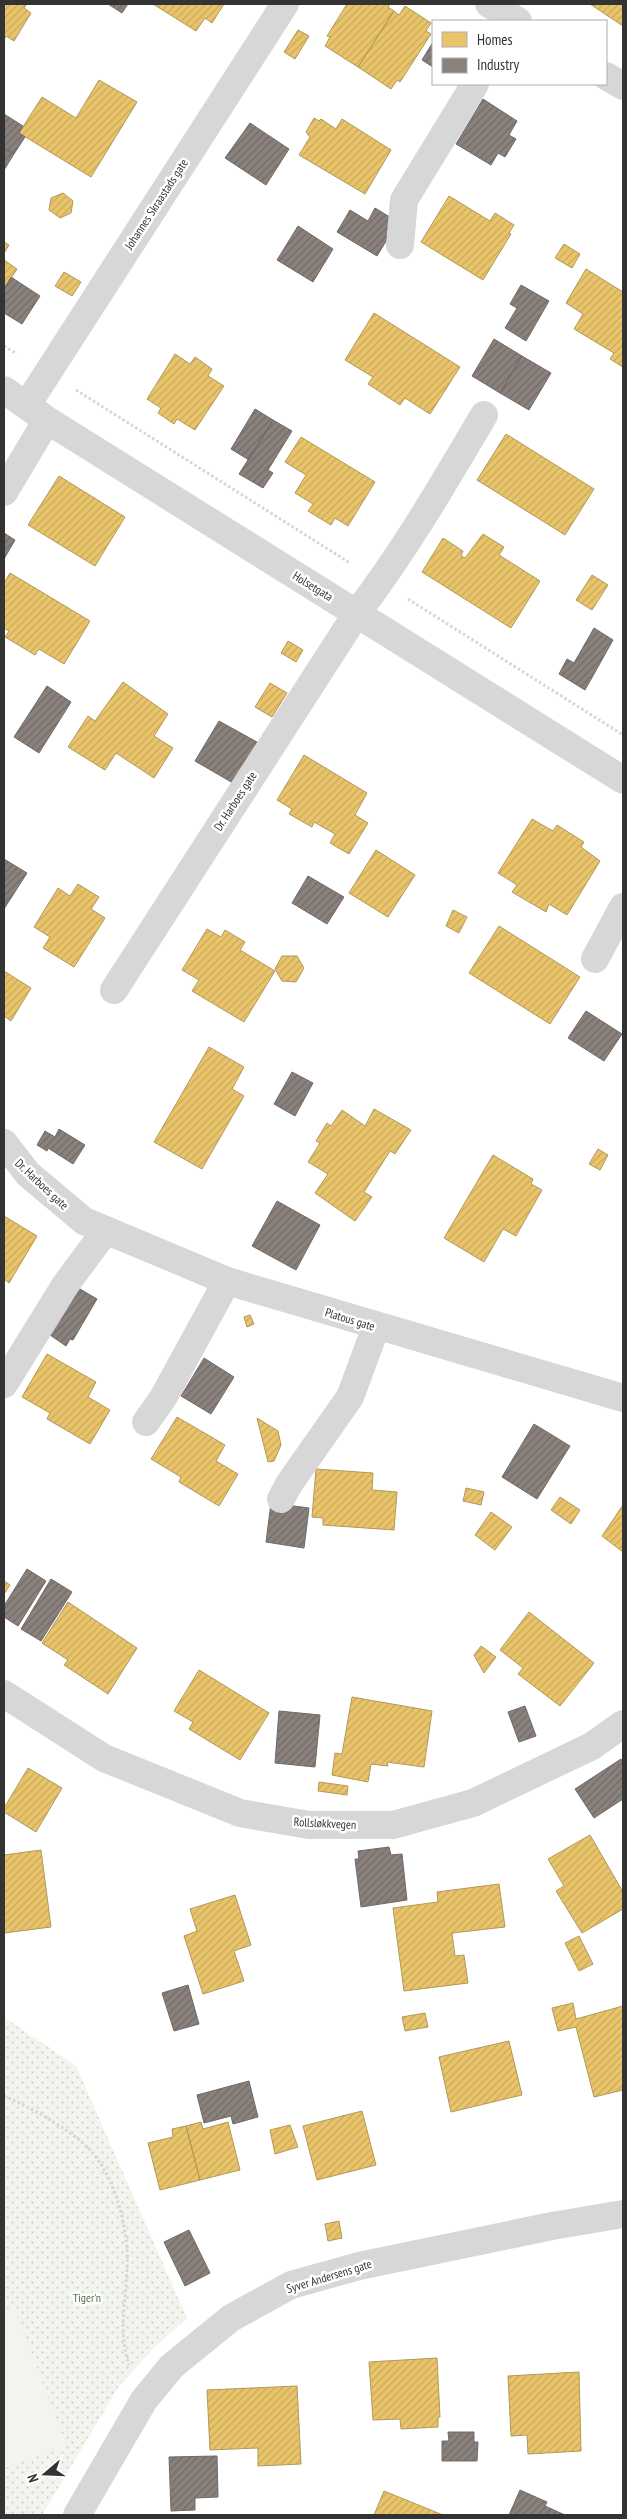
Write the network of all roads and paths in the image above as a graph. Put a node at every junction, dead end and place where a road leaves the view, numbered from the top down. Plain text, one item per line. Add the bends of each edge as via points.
1 (285, 4) edge
2 (490, 4) edge
3 (516, 20) edge
4 (607, 77) edge
5 (473, 85) edge
6 (623, 86) edge
7 (400, 245) dead end
8 (4, 346) edge
9 (48, 373) junction
10 (4, 390) edge
11 (37, 412) junction
12 (484, 415) dead end
13 (4, 492) edge
14 (380, 582) junction
15 (357, 612) junction
16 (623, 735) edge
17 (623, 780) edge
18 (623, 907) edge
19 (595, 959) dead end
20 (114, 990) dead end
21 (4, 1143) edge
22 (95, 1226) junction
23 (227, 1281) junction
24 (376, 1327) junction
25 (4, 1384) edge
26 (623, 1398) edge
27 (146, 1422) dead end
28 (282, 1499) dead end
29 (4, 1694) edge
30 (623, 1724) edge
31 (4, 2096) edge
32 (623, 2214) edge
33 (144, 2400) junction
34 (77, 2515) edge

1 - 9 street, Johannes Skraastads gate
2 - 3 street
4 - 6 street
5 - 7 street via 404,200
8 - 9 path
9 - 11 street, Johannes Skraastads gate
9 - 14 path
10 - 11 street, Holsetgata
11 - 13 street, Johannes Skraastads gate
11 - 15 street, Holsetgata
12 - 14 street, Dr. Harboes gate
14 - 15 street, Dr. Harboes gate
14 - 16 path
15 - 17 street, Holsetgata
15 - 20 street, Dr. Harboes gate
18 - 19 street
21 - 22 street, Dr. Harboes gate via 28,1174
22 - 23 street, Platous gate
22 - 25 street via 66,1284
23 - 24 street, Platous gate
23 - 27 street via 163,1398
24 - 26 street, Platous gate
24 - 28 street via 350,1397
29 - 30 street, Rollsløkkvegen via 104,1758 240,1813 309,1825 393,1824 473,1803 592,1746
31 - 33 path via 22,2103 90,2150 113,2187 124,2218 127,2265 122,2318 124,2351
32 - 33 street, Syver Andersens gate via 359,2266 291,2286 231,2318 172,2366
33 - 34 street, Syver Andersens gate

